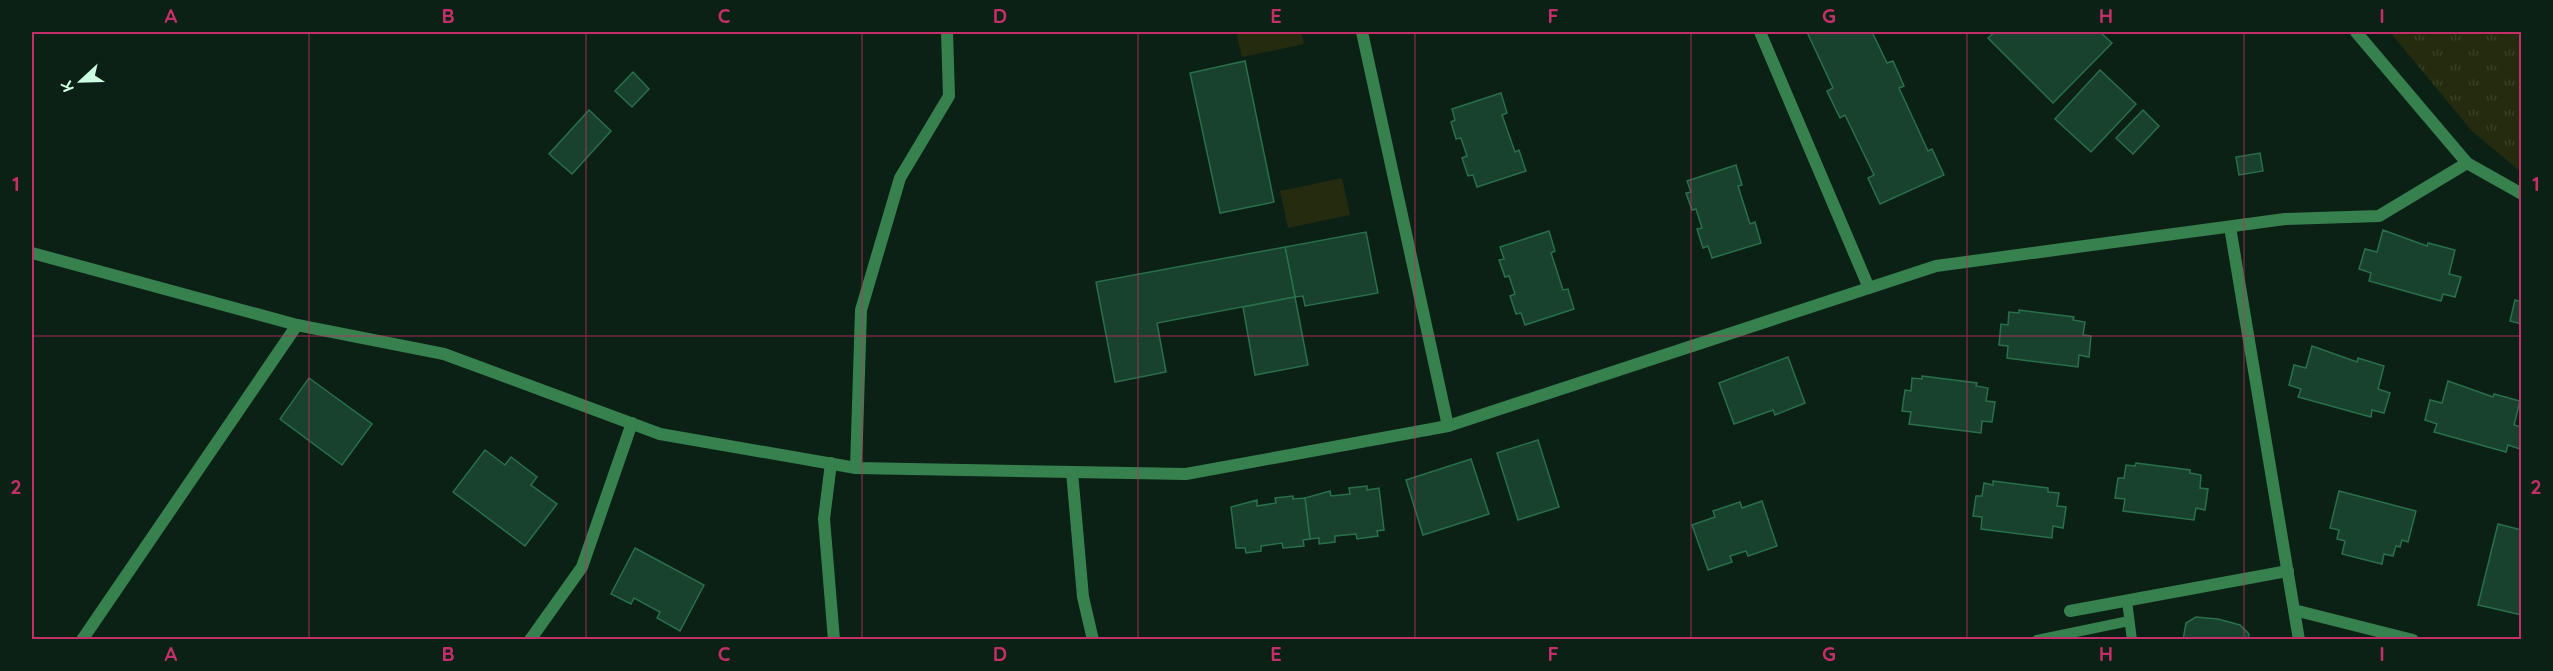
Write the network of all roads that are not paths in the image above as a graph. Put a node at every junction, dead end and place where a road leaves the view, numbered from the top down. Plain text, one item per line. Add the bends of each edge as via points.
1 (947, 32) edge
2 (1362, 32) edge
3 (1760, 32) edge
4 (2356, 32) edge
5 (2466, 163) junction
6 (2522, 194) edge
7 (2230, 227) junction
8 (32, 253) edge
9 (1869, 288) junction
10 (297, 325) junction
11 (632, 423) junction
12 (1448, 426) junction
13 (831, 463) junction
14 (856, 468) junction
15 (1072, 472) junction
16 (2288, 571) junction
17 (2127, 601) junction
18 (2294, 610) junction
19 (2070, 611) dead end
20 (2129, 621) junction
21 (87, 638) edge
22 (530, 639) edge
23 (834, 639) edge
24 (1093, 639) edge
25 (2037, 639) edge
26 (2132, 639) edge
27 (2299, 639) edge
28 (2412, 639) edge

1 - 14 street via 949,96 900,178 861,310
2 - 12 street
3 - 9 street
4 - 5 street
5 - 6 street
5 - 7 street via 2379,216 2285,219
7 - 9 street via 1936,266
7 - 16 street
8 - 10 street
9 - 12 street
10 - 11 street via 444,354
10 - 21 street
11 - 13 street via 660,434
11 - 22 street via 582,567
12 - 15 street via 1186,474
13 - 14 street
13 - 23 street via 824,519
14 - 15 street
15 - 24 street via 1083,597
16 - 17 street
16 - 18 street
17 - 19 street
17 - 20 lane
18 - 27 street
18 - 28 street
20 - 25 lane
20 - 26 lane

